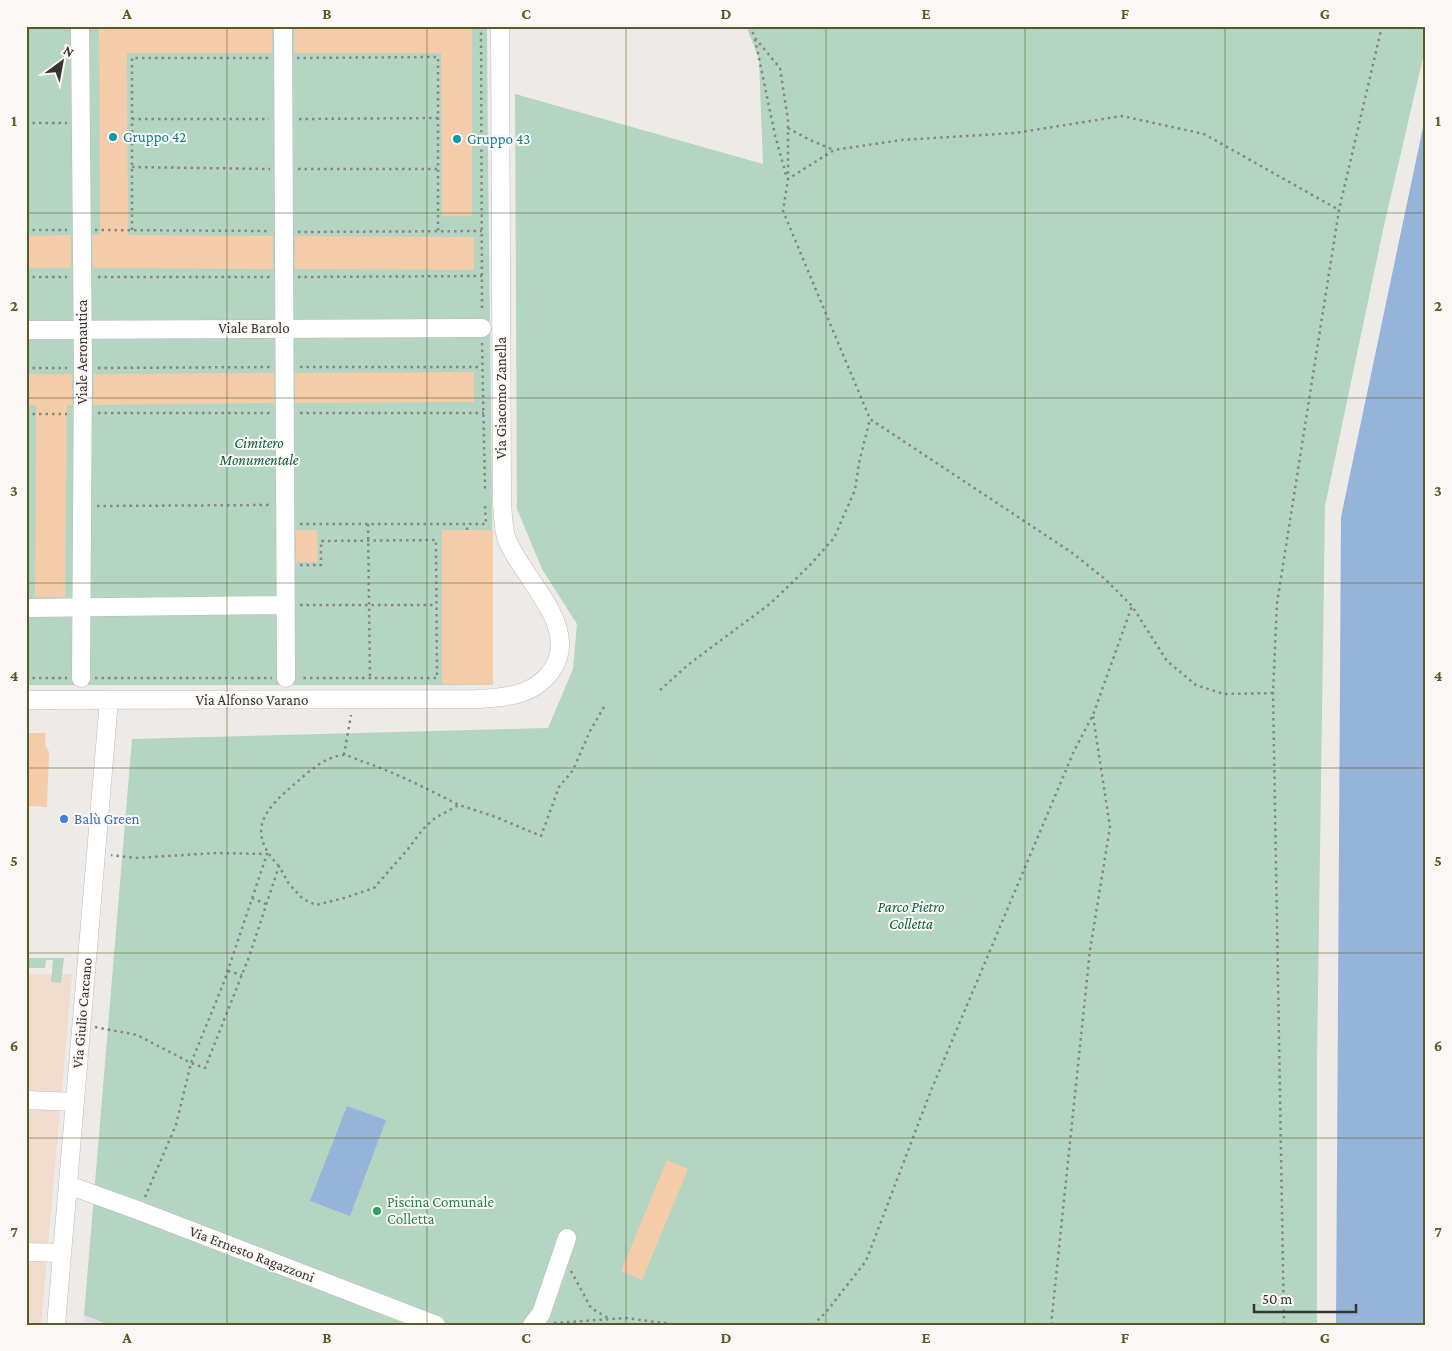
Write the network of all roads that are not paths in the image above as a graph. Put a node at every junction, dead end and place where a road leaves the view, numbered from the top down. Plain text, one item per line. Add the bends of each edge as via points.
1 (80, 26) edge
2 (283, 26) edge
3 (500, 26) edge
4 (285, 328) junction
5 (482, 328) road end
6 (82, 329) junction
7 (26, 330) edge
8 (295, 603) junction
9 (26, 608) edge
10 (83, 608) junction
11 (81, 678) road end
12 (286, 678) road end
13 (478, 699) joint
14 (26, 700) edge
15 (109, 700) junction
16 (26, 1100) edge
17 (75, 1102) junction
18 (68, 1185) junction
19 (564, 1245) road end
20 (26, 1252) edge
21 (62, 1253) junction
22 (532, 1324) edge
23 (56, 1325) edge
24 (436, 1325) edge

1 - 6 street, Viale Aeronautica
2 - 4 street
3 - 13 street, Via Giacomo Zanella via 504,527 512,551 557,624 560,651 548,677 537,687 510,697
4 - 5 street, Viale Barolo
4 - 6 street, Viale Barolo
4 - 8 street via 284,524
6 - 7 street, Viale Barolo
6 - 10 street, Viale Aeronautica
8 - 10 street
8 - 12 street
9 - 10 street
10 - 11 street, Viale Aeronautica
13 - 15 street, Via Alfonso Varano
14 - 15 street, Via Alfonso Varano
15 - 17 street, Via Giulio Carcano
16 - 17 street
17 - 18 street, Via Giulio Carcano
18 - 21 street, Via Giulio Carcano
18 - 24 street, Via Ernesto Ragazzoni
19 - 22 street via 541,1314
20 - 21 street
21 - 23 street, Via Giulio Carcano

